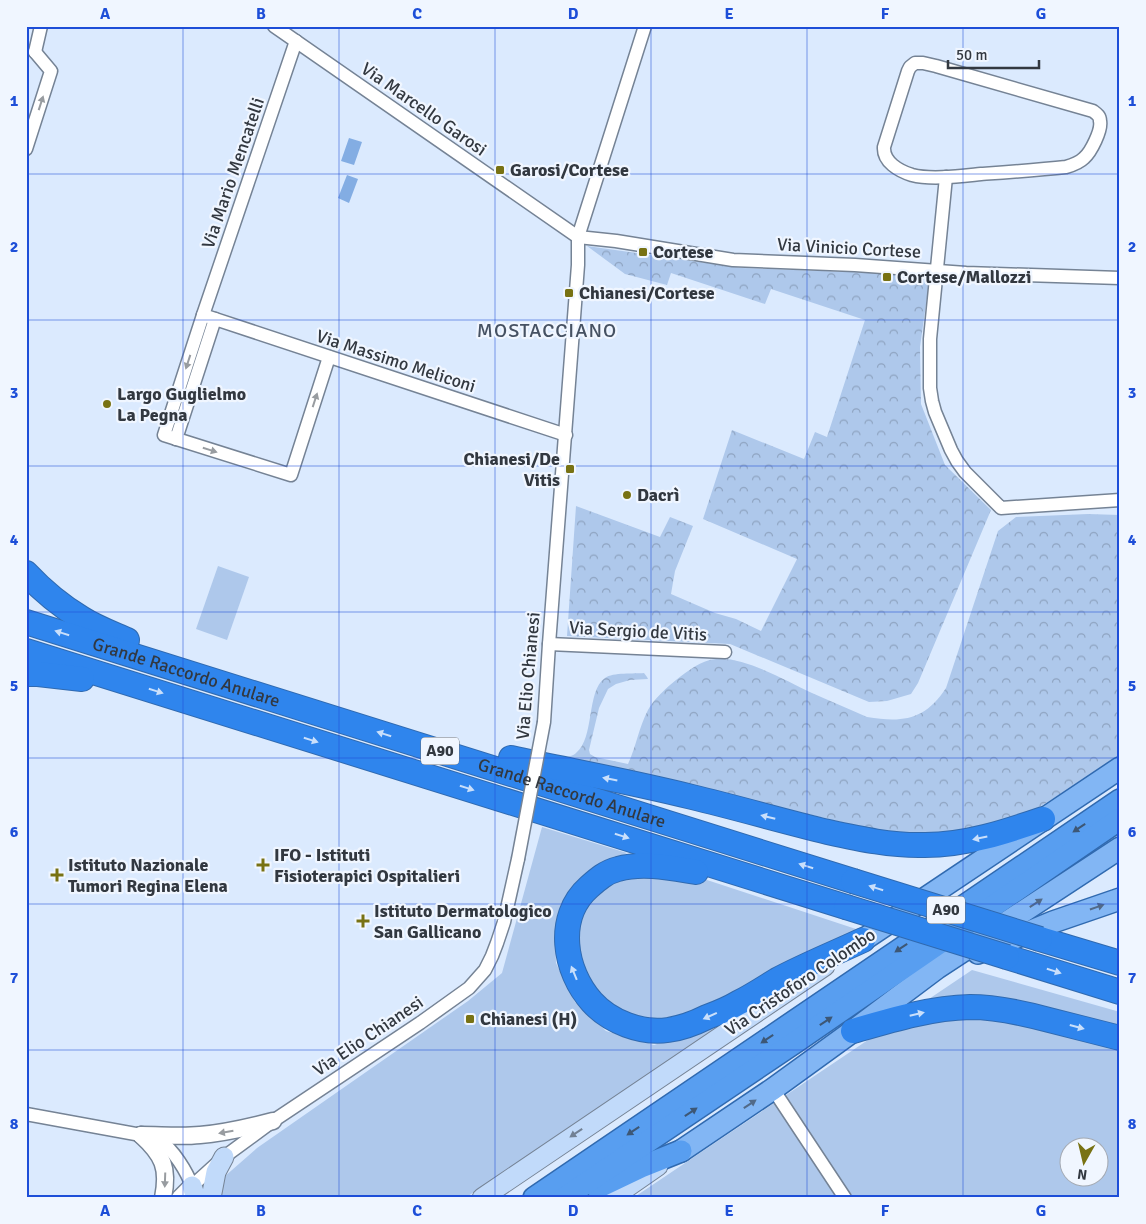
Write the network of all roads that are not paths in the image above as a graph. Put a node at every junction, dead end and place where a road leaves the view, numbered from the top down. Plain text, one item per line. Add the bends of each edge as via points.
1 (41, 26) edge
2 (644, 26) edge
3 (275, 27) edge
4 (296, 41) junction
5 (31, 54) edge
6 (26, 149) edge
7 (946, 177) junction
8 (578, 238) junction
9 (937, 270) junction
10 (1120, 278) edge
11 (209, 317) junction
12 (329, 357) junction
13 (566, 435) junction
14 (1120, 500) edge
15 (26, 573) edge
16 (26, 622) edge
17 (549, 644) junction
18 (26, 651) edge
19 (725, 652) dead end
20 (26, 674) edge
21 (132, 684) junction
22 (231, 686) junction
23 (408, 741) junction
24 (1120, 768) edge
25 (1120, 800) edge
26 (1120, 819) edge
27 (1043, 820) junction
28 (1120, 848) edge
29 (785, 888) junction
30 (1120, 899) edge
31 (863, 940) junction
32 (1120, 964) edge
33 (938, 968) junction
34 (1120, 992) edge
35 (853, 1031) junction
36 (1120, 1038) edge
37 (773, 1089) junction
38 (26, 1114) edge
39 (273, 1121) junction
40 (141, 1135) junction
41 (681, 1151) junction
42 (224, 1157) junction
43 (189, 1194) edge
44 (163, 1198) edge
45 (210, 1198) edge
46 (482, 1198) edge
47 (534, 1198) edge
48 (564, 1198) edge
49 (576, 1198) edge
50 (612, 1198) edge
51 (845, 1198) edge

1 - 5 street
2 - 8 street, Via Elio Chianesi
3 - 4 street, Via Marcello Garosi
4 - 8 street, Via Marcello Garosi
4 - 11 street, Via Mario Mencatelli
6 -> 5 street via 51,70
7 - 7 street via 1062,167 1082,161 1099,129 1100,119 1091,110 936,66 915,64 908,71 884,144 884,155 890,163 912,174
7 - 9 street
8 - 9 street, Via Vinicio Cortese via 616,241 728,260
8 - 13 street, Via Elio Chianesi
9 - 10 street, Via Vinicio Cortese
9 - 14 street via 929,348 930,388 951,450 965,472 1001,508
11 - 12 street, Via Massimo Meliconi
11 -> 12 street, Via Mario Mencatelli via 170,437 291,475
12 - 13 street, Via Massimo Meliconi
13 - 17 street, Via Elio Chianesi
15 - 22 highway via 80,618
22 -> 16 highway, Grande Raccordo Anulare / A90
17 - 19 street, Via Sergio de Vitis
17 - 39 street, Via Elio Chianesi, bridge via 544,722 518,859 504,922 485,970 462,993 420,1023
18 - 21 highway, Grande Raccordo Anulare / A90
20 - 21 highway
21 -> 29 highway, Grande Raccordo Anulare / A90
23 -> 22 highway, Grande Raccordo Anulare / A90
27 -> 23 highway via 1007,832 955,843 891,844 691,796 507,757
32 -> 23 highway, Grande Raccordo Anulare / A90, bridge
24 - 27 main road, Via Cristoforo Colombo
25 -> 47 highway, Via Cristoforo Colombo
48 -> 26 highway
27 - 31 main road, Via Cristoforo Colombo
33 -> 28 main road
31 -> 29 highway via 779,979 737,1004 692,1024 666,1030 630,1026 600,1010 579,984 572,969 566,935 571,911 586,889 612,871 652,866
29 -> 34 highway, Grande Raccordo Anulare / A90, bridge
33 -> 30 main road
31 -> 46 main road, Via Cristoforo Colombo
33 - 35 main road
35 -> 36 highway via 927,1012 971,1007 1027,1014
35 - 37 main road
41 -> 37 main road
37 - 51 street
38 - 40 street
39 -> 40 street via 201,1135
39 - 42 street, Via Elio Chianesi
40 - 43 street via 166,1146 187,1174
40 -> 44 street via 163,1162 166,1175
41 - 49 highway
41 - 50 main road
42 - 43 street, Via Elio Chianesi
42 - 45 main road via 216,1172

